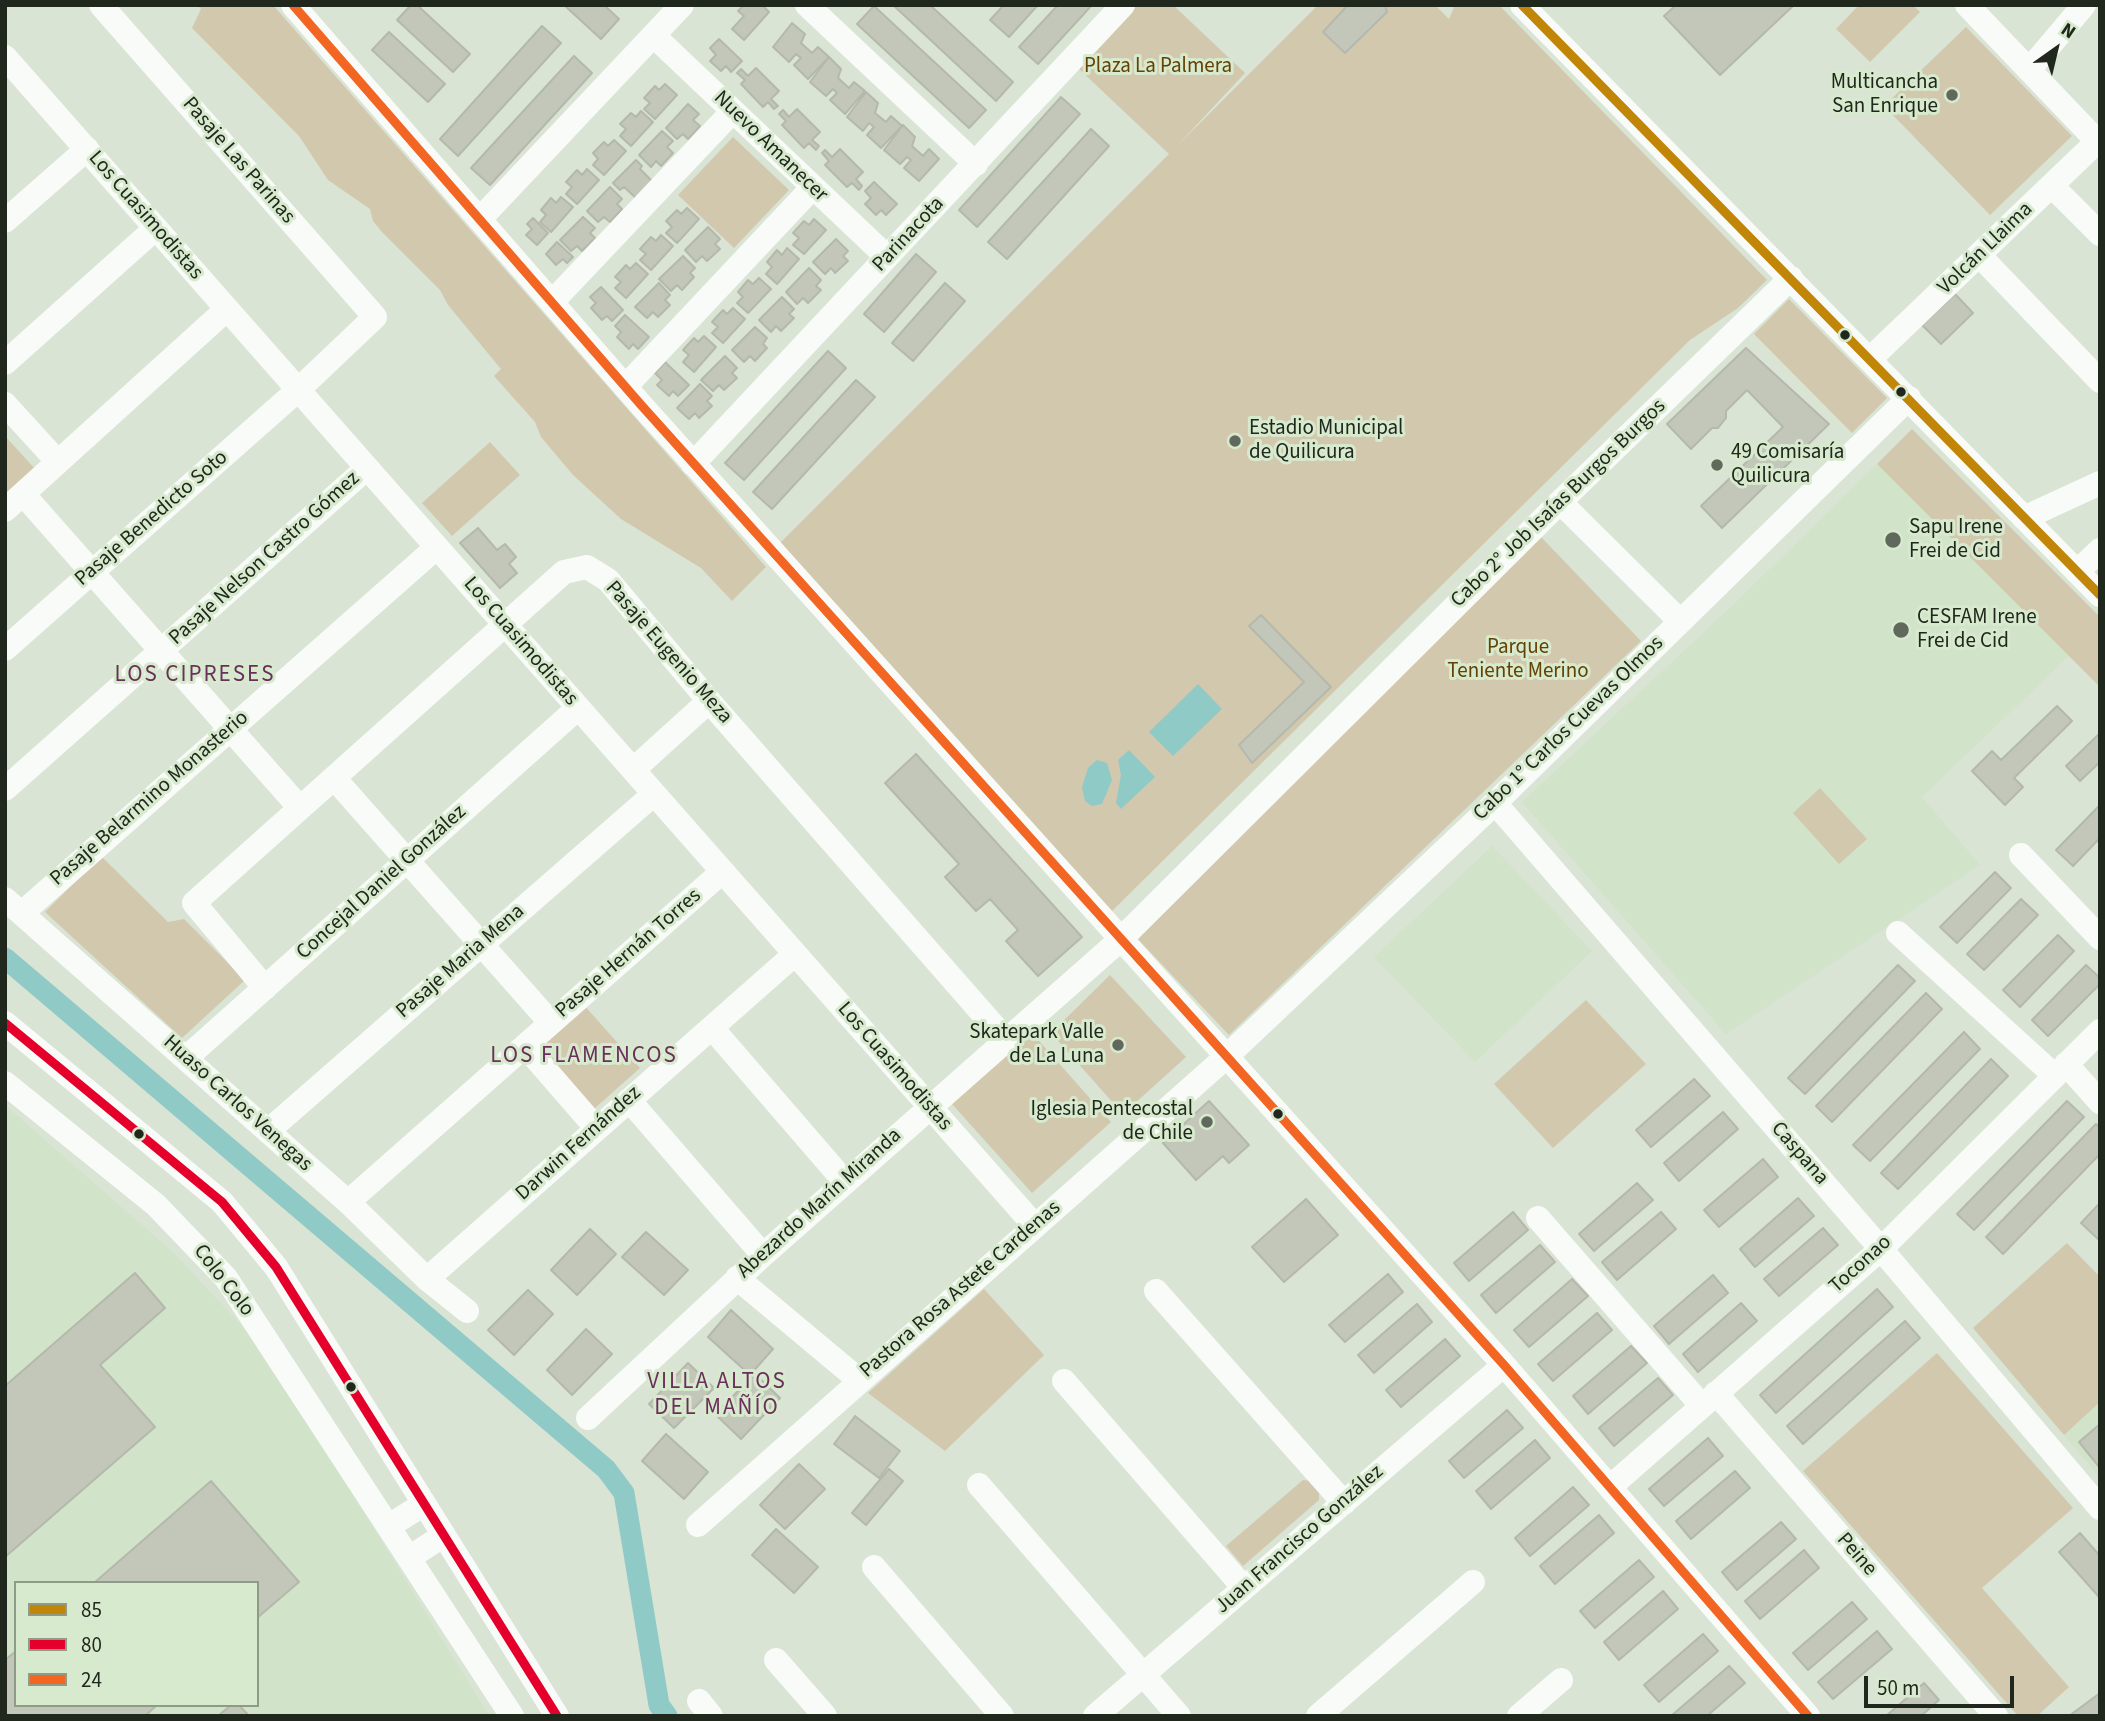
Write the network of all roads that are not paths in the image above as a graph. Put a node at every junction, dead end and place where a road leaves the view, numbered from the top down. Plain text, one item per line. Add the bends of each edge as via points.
1 (102, 5) edge
2 (293, 5) edge
3 (682, 5) edge
4 (807, 5) edge
5 (1123, 5) edge
6 (1522, 5) edge
7 (1967, 5) edge
8 (2084, 5) edge
9 (653, 36) junction
10 (2029, 70) junction
11 (10, 71) edge
12 (733, 111) junction
13 (2099, 140) edge
14 (86, 149) junction
15 (976, 164) junction
16 (2052, 186) junction
17 (813, 187) junction
18 (480, 219) junction
19 (5, 221) edge
20 (156, 228) junction
21 (2100, 234) edge
22 (1979, 255) junction
23 (887, 257) junction
24 (1791, 278) junction
25 (552, 302) junction
26 (228, 309) junction
27 (375, 317) joint
28 (1871, 358) junction
29 (5, 363) edge
30 (2100, 381) edge
31 (625, 387) junction
32 (298, 390) junction
33 (1909, 398) junction
34 (5, 404) edge
35 (58, 462) junction
36 (694, 464) junction
37 (367, 468) junction
38 (2100, 483) edge
39 (14, 502) edge
40 (1560, 502) junction
41 (2024, 518) junction
42 (437, 547) junction
43 (2100, 550) edge
44 (92, 572) junction
45 (2077, 572) junction
46 (2100, 595) edge
47 (1680, 621) junction
48 (506, 626) junction
49 (5, 649) edge
50 (162, 650) junction
51 (709, 701) junction
52 (578, 708) junction
53 (231, 729) junction
54 (633, 770) junction
55 (334, 778) junction
56 (5, 789) edge
57 (653, 794) junction
58 (1495, 803) junction
59 (300, 808) junction
60 (2021, 855) dead end
61 (407, 861) junction
62 (722, 872) junction
63 (13, 906) edge
64 (1898, 933) dead end
65 (2100, 938) edge
66 (1121, 940) junction
67 (481, 944) junction
68 (795, 954) junction
69 (265, 988) junction
70 (5, 1023) edge
71 (551, 1023) junction
72 (712, 1028) junction
73 (2100, 1031) edge
74 (1006, 1040) junction
75 (524, 1046) junction
76 (1226, 1057) junction
77 (186, 1058) junction
78 (2061, 1070) junction
79 (5, 1083) edge
80 (629, 1100) junction
81 (2100, 1102) edge
82 (929, 1107) junction
83 (597, 1129) junction
84 (268, 1131) junction
85 (845, 1182) junction
86 (348, 1202) junction
87 (1538, 1219) dead end
88 (1035, 1226) junction
89 (1881, 1249) junction
90 (762, 1255) junction
91 (737, 1278) junction
92 (427, 1279) junction
93 (1156, 1291) dead end
94 (467, 1311) dead end
95 (1504, 1365) junction
96 (859, 1380) junction
97 (1064, 1381) dead end
98 (1709, 1400) junction
99 (588, 1418) dead end
100 (979, 1485) dead end
101 (1610, 1487) junction
102 (1343, 1503) junction
103 (424, 1504) junction
104 (2100, 1508) edge
105 (698, 1525) dead end
106 (389, 1526) junction
107 (444, 1535) junction
108 (409, 1558) junction
109 (874, 1567) dead end
110 (1473, 1582) dead end
111 (1244, 1588) junction
112 (776, 1660) dead end
113 (1143, 1675) junction
114 (1561, 1680) dead end
115 (512, 1716) edge
116 (557, 1716) edge
117 (825, 1716) edge
118 (1002, 1716) edge
119 (1095, 1716) edge
120 (1179, 1716) edge
121 (1318, 1716) edge
122 (1519, 1716) edge
123 (1808, 1716) edge
124 (1996, 1716) edge

1 - 27 street, Pasaje Las Parinas
2 - 18 street
3 - 9 street
4 - 15 street
5 - 15 street, Parinacota
6 - 24 street
7 - 10 street
8 - 10 street
9 - 12 street, Nuevo Amanecer
9 - 18 street
10 - 13 street
11 - 14 street, Los Cuasimodistas
12 - 17 street, Nuevo Amanecer
12 - 25 street
13 - 16 street, Volcán Llaima
14 - 19 street
14 - 20 street, Los Cuasimodistas
15 - 23 street, Parinacota
16 - 21 street
16 - 22 street, Volcán Llaima
17 - 23 street, Nuevo Amanecer
17 - 31 street
18 - 25 street
20 - 26 street, Los Cuasimodistas
20 - 29 street
22 - 28 street, Volcán Llaima
22 - 30 street
23 - 36 street, Parinacota
24 - 28 street
24 - 40 street, Cabo 2° Job Isaías Burgos Burgos
25 - 31 street
26 - 32 street, Los Cuasimodistas
26 - 35 street
27 - 32 street, Pasaje Benedicto Soto
28 - 33 street
31 - 36 street
32 - 37 street, Los Cuasimodistas
32 - 44 street, Pasaje Benedicto Soto
33 - 41 street
33 - 47 street, Cabo 1° Carlos Cuevas Olmos
34 - 35 street
35 - 39 street
36 - 66 street
37 - 42 street, Los Cuasimodistas
37 - 50 street, Pasaje Nelson Castro Gómez
38 - 41 street
39 - 44 street
40 - 47 street
40 - 66 street, Cabo 2° Job Isaías Burgos Burgos
41 - 45 street
42 - 48 street, Los Cuasimodistas
42 - 53 street, Pasaje Belarmino Monasterio
43 - 45 street
44 - 49 street, Pasaje Benedicto Soto
44 - 50 street
45 - 46 street
47 - 58 street, Cabo 1° Carlos Cuevas Olmos
48 - 51 street, Pasaje Eugenio Meza via 564,572 587,567 608,580
48 - 52 street, Los Cuasimodistas
48 - 55 street, Pasaje Eugenio Meza
50 - 53 street
50 - 56 street, Pasaje Nelson Castro Gómez
51 - 54 street
51 - 74 street, Pasaje Eugenio Meza
52 - 54 street, Los Cuasimodistas
52 - 61 street, Concejal Daniel González
53 - 59 street
53 - 63 street, Pasaje Belarmino Monasterio
54 - 57 street, Los Cuasimodistas
55 - 59 street, Pasaje Eugenio Meza
55 - 61 street
57 - 62 street, Los Cuasimodistas
57 - 67 street, Pasaje Maria Mena
58 - 76 street, Cabo 1° Carlos Cuevas Olmos
58 - 89 street, Caspana
59 - 69 street, Pasaje Eugenio Meza via 194,902
60 - 65 street
61 - 67 street
61 - 69 street, Concejal Daniel González
62 - 68 street, Los Cuasimodistas
62 - 71 street, Pasaje Hernán Torres
63 - 77 street, Huaso Carlos Venegas
64 - 78 street
66 - 74 street, Abezardo Marín Miranda
66 - 76 street
67 - 71 street
67 - 84 street, Pasaje Maria Mena
68 - 72 street, Darwin Fernández
68 - 82 street, Los Cuasimodistas
69 - 77 street, Concejal Daniel González
70 - 103 street via 222,1202 276,1267
71 - 75 street, Pasaje Hernán Torres
72 - 80 street, Darwin Fernández
72 - 85 street
73 - 78 street, Toconao
74 - 82 street, Abezardo Marín Miranda
75 - 83 street
75 - 86 street, Pasaje Hernán Torres
76 - 88 street, Pastora Rosa Astete Cardenas
76 - 95 street
77 - 84 street, Huaso Carlos Venegas
78 - 81 street
78 - 89 street, Toconao
79 - 106 street, Colo Colo via 156,1205 218,1269
80 - 83 street, Darwin Fernández
80 - 90 street
82 - 85 street, Abezardo Marín Miranda
82 - 88 street, Los Cuasimodistas
83 - 92 street, Darwin Fernández
84 - 86 street, Huaso Carlos Venegas
85 - 90 street, Abezardo Marín Miranda
86 - 92 street, Huaso Carlos Venegas
87 - 98 street, Peine
88 - 96 street, Pastora Rosa Astete Cardenas
89 - 98 street, Toconao
89 - 104 street, Caspana
90 - 91 street, Abezardo Marín Miranda
91 - 96 street
91 - 99 street, Abezardo Marín Miranda
92 - 94 street, Huaso Carlos Venegas
93 - 102 street
95 - 101 street
95 - 102 street, Juan Francisco González
96 - 105 street, Pastora Rosa Astete Cardenas
97 - 111 street
98 - 101 street, Toconao
98 - 124 street, Peine
100 - 113 street
101 - 123 street
102 - 111 street, Juan Francisco González
103 - 106 street
103 - 107 street
106 - 108 street, Colo Colo
107 - 108 street
107 - 116 street
108 - 115 street, Colo Colo
109 - 118 street
110 - 121 street
111 - 113 street, Juan Francisco González
112 - 117 street
113 - 119 street, Juan Francisco González
113 - 120 street
114 - 122 street

